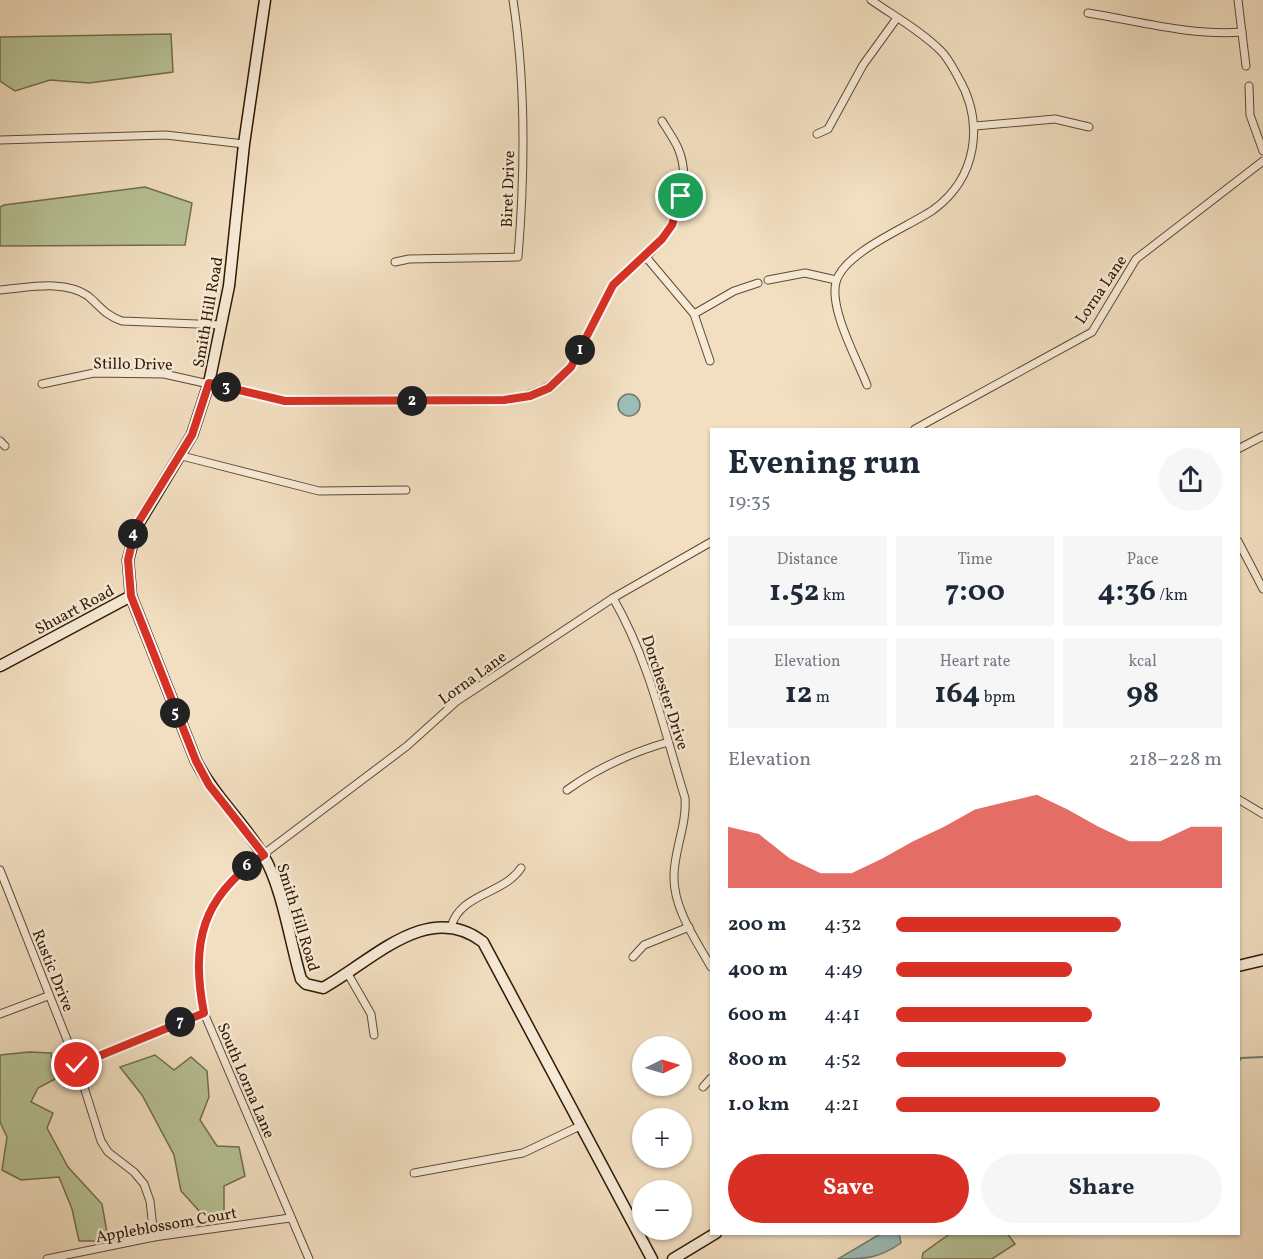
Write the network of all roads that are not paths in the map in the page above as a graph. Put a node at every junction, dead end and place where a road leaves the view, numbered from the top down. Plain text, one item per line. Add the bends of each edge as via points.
1 (266, 0) edge
2 (513, 0) edge
3 (871, 0) edge
4 (1238, 0) edge
5 (1088, 13) dead end
6 (897, 18) junction
7 (1242, 32) junction
8 (1246, 66) dead end
9 (1249, 86) dead end
10 (662, 121) dead end
11 (975, 126) junction
12 (1089, 127) dead end
13 (817, 134) dead end
14 (0, 140) edge
15 (244, 144) junction
16 (1263, 151) edge
17 (1263, 161) edge
18 (646, 257) junction
19 (395, 262) dead end
20 (768, 280) dead end
21 (836, 280) junction
22 (758, 283) dead end
23 (0, 290) edge
24 (694, 314) junction
25 (222, 325) junction
26 (711, 361) dead end
27 (209, 383) junction
28 (42, 384) dead end
29 (867, 385) dead end
30 (917, 428) edge
31 (1263, 436) edge
32 (1240, 448) edge
33 (182, 456) junction
34 (406, 490) dead end
35 (710, 543) edge
36 (1240, 545) edge
37 (1263, 589) edge
38 (131, 596) junction
39 (613, 598) junction
40 (0, 666) edge
41 (668, 742) junction
42 (567, 790) dead end
43 (1240, 800) edge
44 (1263, 814) edge
45 (264, 855) junction
46 (521, 868) dead end
47 (0, 870) edge
48 (451, 927) junction
49 (689, 927) junction
50 (633, 957) dead end
51 (1263, 960) edge
52 (710, 965) edge
53 (1240, 966) edge
54 (348, 974) junction
55 (48, 996) junction
56 (204, 1013) junction
57 (0, 1014) edge
58 (374, 1035) dead end
59 (77, 1065) junction
60 (710, 1079) edge
61 (703, 1087) dead end
62 (580, 1126) junction
63 (414, 1173) dead end
64 (290, 1218) junction
65 (713, 1235) edge
66 (154, 1237) junction
67 (47, 1259) edge
68 (309, 1259) edge
69 (652, 1259) edge
70 (673, 1259) edge

1 - 15 street, Smith Hill Road
2 - 19 street, Biret Drive via 519,30 522,159 518,257
3 - 6 street
4 - 7 street
5 - 7 street via 1187,30
6 - 11 street via 943,52 965,88
6 - 13 street via 863,65 828,129
7 - 8 street
9 - 16 street via 1250,115
10 - 18 street, Stillo Drive via 679,149 683,180 672,225
11 - 12 street via 1055,119
11 - 21 street via 970,159 952,194 860,254
14 - 15 street via 166,135
15 - 25 street, Smith Hill Road
17 - 30 street, Lorna Lane via 1137,259 1092,332
18 - 24 street
18 - 27 street, Stillo Drive via 613,285 571,367 549,388 530,396 504,400 285,401
20 - 21 street via 806,273
21 - 29 street via 838,312
22 - 24 street via 734,291
23 - 25 street via 75,288 110,317 122,321
24 - 26 street
25 - 27 street, Smith Hill Road
27 - 28 street, Stillo Drive via 164,375 94,374
27 - 33 street, Smith Hill Road
31 - 32 street
33 - 34 street via 319,491
33 - 38 street, Smith Hill Road via 136,526 128,560
35 - 39 street, Lorna Lane
36 - 37 street
38 - 40 street, Shuart Road
38 - 45 street, Smith Hill Road via 196,761 209,785
39 - 41 street, Dorchester Drive via 643,658
39 - 45 street, Lorna Lane via 457,701 407,746
41 - 42 street via 623,756
41 - 49 street, Dorchester Drive via 685,798 686,815 674,876 676,895
43 - 44 street
45 - 54 street, Smith Hill Road via 301,979 323,988
45 - 56 street, South Lorna Lane via 227,883 207,921 198,969
46 - 48 street via 510,881 460,907
47 - 55 street, Rustic Drive
48 - 54 street, Smith Hill Road via 435,926 412,933
48 - 62 street, Smith Hill Road via 483,942
49 - 50 street via 644,945
49 - 52 street, Dorchester Drive
51 - 53 street
54 - 58 street via 371,1014
55 - 57 street
55 - 59 street, Rustic Drive
56 - 59 street
56 - 64 street, South Lorna Lane
59 - 66 street, Rustic Drive via 101,1141 144,1184
60 - 61 street
62 - 63 street via 523,1153
62 - 69 street, Smith Hill Road
64 - 66 street, Appleblossom Court
64 - 68 street, South Lorna Lane
65 - 70 street
66 - 67 street, Appleblossom Court

